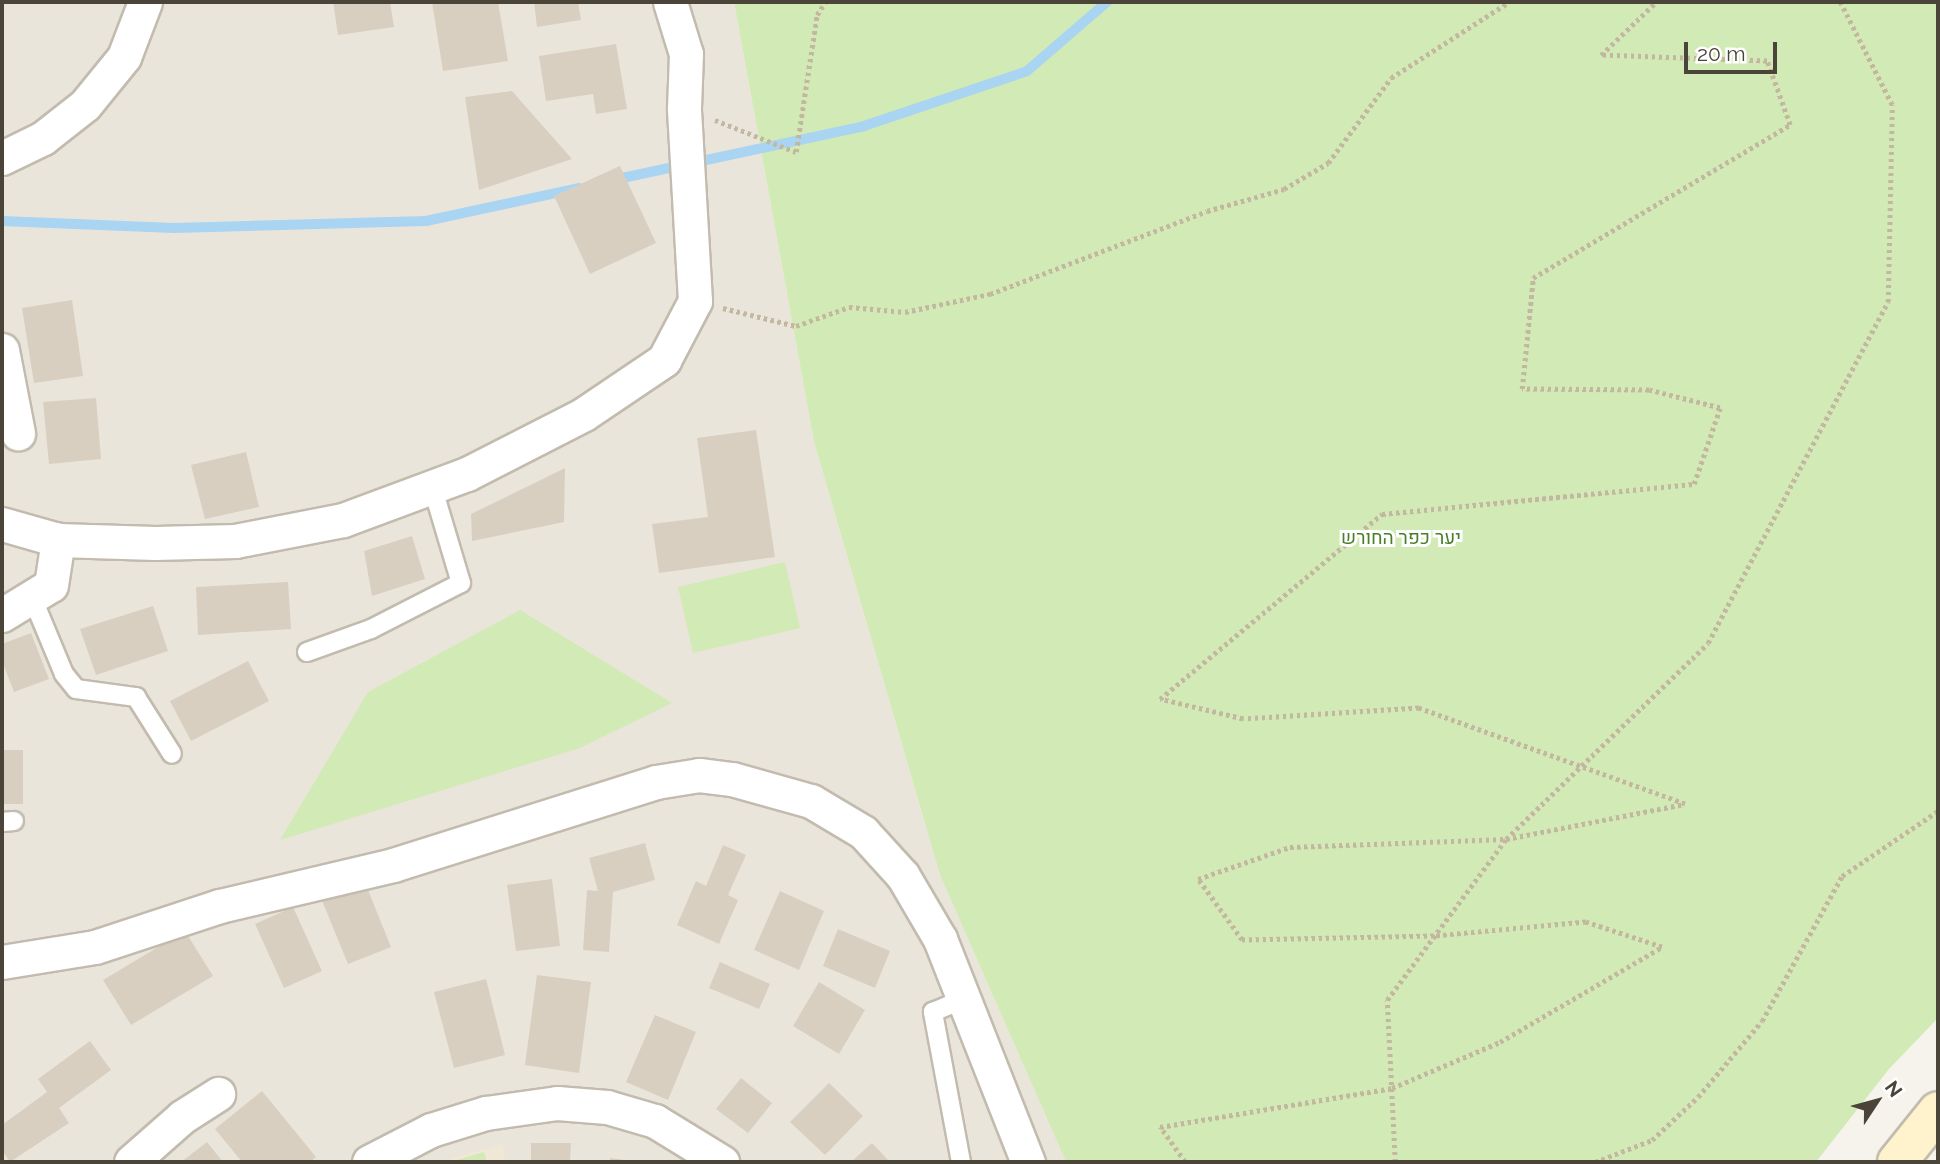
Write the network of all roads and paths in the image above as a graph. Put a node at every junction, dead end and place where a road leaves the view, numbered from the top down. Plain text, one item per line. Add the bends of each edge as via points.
1 (145, 2) edge
2 (670, 2) edge
3 (825, 2) edge
4 (1509, 2) edge
5 (1656, 2) edge
6 (1840, 2) edge
7 (684, 108) junction
8 (2, 158) edge
9 (695, 301) junction
10 (2, 350) edge
11 (18, 433) dead end
12 (432, 486) junction
13 (2, 524) edge
14 (58, 540) junction
15 (32, 597) junction
16 (2, 614) edge
17 (307, 652) dead end
18 (172, 754) dead end
19 (1584, 764) junction
20 (1938, 811) edge
21 (1506, 839) junction
22 (1434, 936) junction
23 (2, 961) edge
24 (964, 999) junction
25 (1392, 1088) junction
26 (218, 1094) dead end
27 (1938, 1111) edge
28 (131, 1162) edge
29 (369, 1162) edge
30 (722, 1162) edge
31 (961, 1162) edge
32 (1028, 1162) edge
33 (1185, 1162) edge
34 (1395, 1162) edge
35 (1595, 1162) edge
36 (1897, 1162) edge

1 - 8 street via 124,57 85,105 43,138
2 - 7 street via 686,54
3 - 7 path via 817,15 796,152
4 - 9 path via 1391,78 1328,163 1284,189 1208,211 990,295 905,312 849,307 796,326
5 - 19 path via 1601,55 1767,61 1790,125 1533,278 1522,390 1649,390 1720,408 1694,484 1382,514 1160,699 1243,719 1419,708
6 - 19 path via 1892,105 1888,302 1708,643
7 - 9 street
9 - 12 street via 664,360 584,414
10 - 11 street
12 - 14 street via 343,520 235,541
12 - 17 lane via 461,583 371,629
13 - 14 street
14 - 15 street via 51,585
15 - 16 street
15 - 18 lane via 64,674 76,689 136,697
19 - 21 path
19 - 21 path via 1685,804
20 - 35 path via 1842,876 1762,1021 1698,1097 1652,1140
21 - 22 path
21 - 22 path via 1290,847 1198,879 1242,940
22 - 25 path via 1387,1000
22 - 25 path via 1586,922 1662,947 1500,1042
23 - 24 street via 95,947 220,906 393,865 656,782 699,775 732,779 811,801 863,832 903,876 940,939
24 - 31 lane via 933,1012
24 - 32 street
25 - 33 path via 1160,1127
25 - 34 path
26 - 28 street via 182,1117
27 - 36 street
29 - 30 street via 431,1130 486,1113 557,1103 607,1107 655,1121

